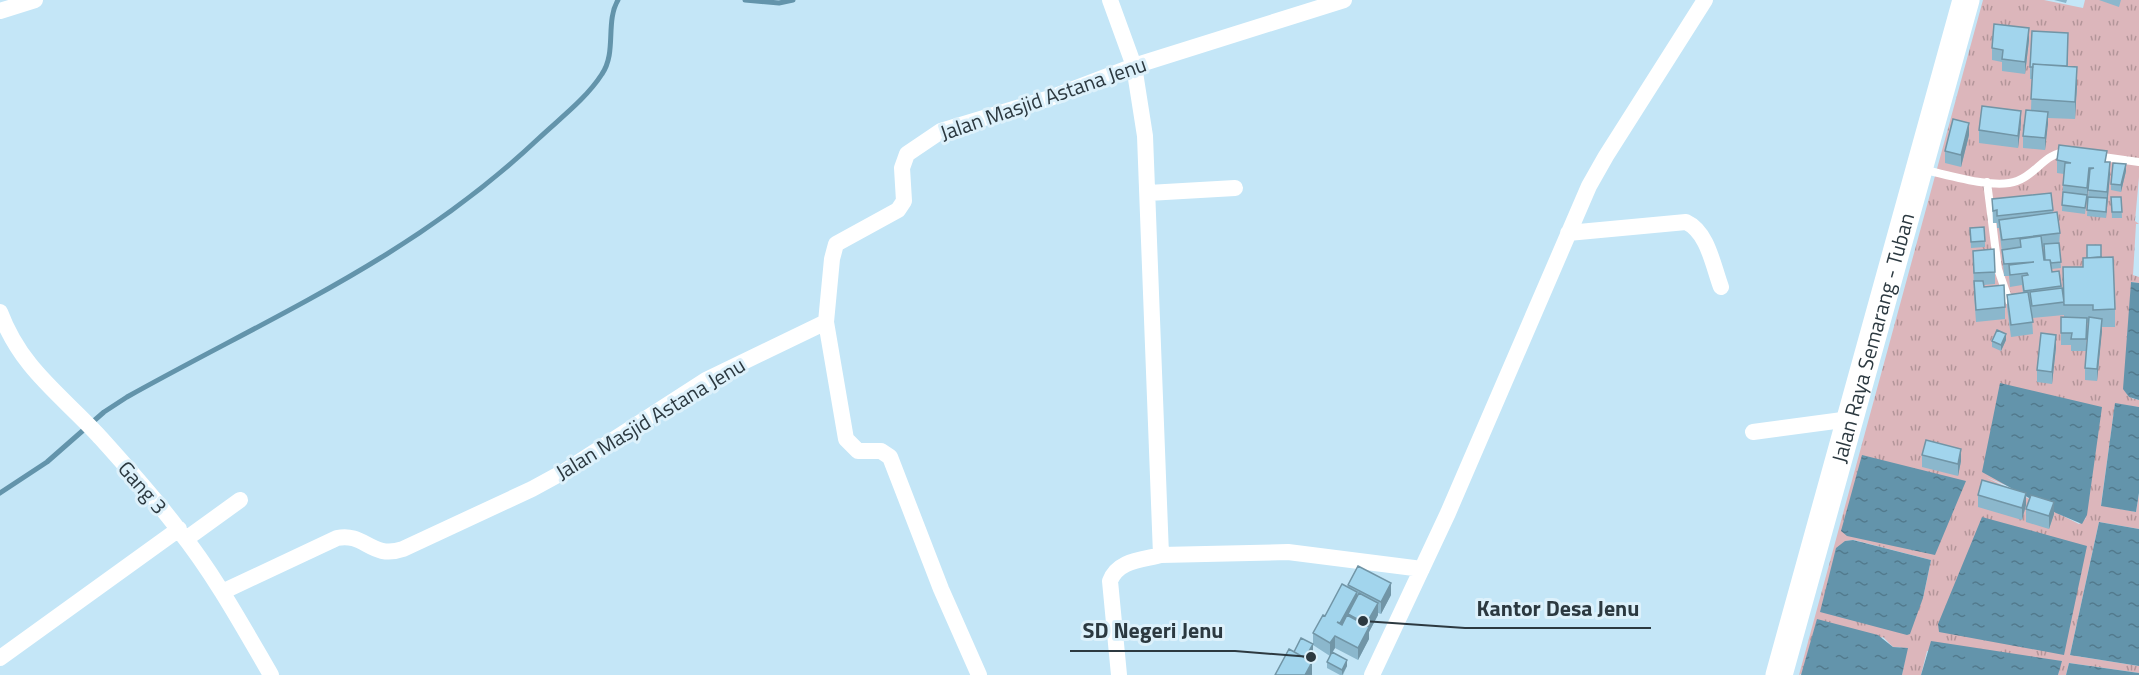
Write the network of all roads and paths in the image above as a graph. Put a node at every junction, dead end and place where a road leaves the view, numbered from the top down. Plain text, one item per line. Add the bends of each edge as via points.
1 (35, 0) edge
2 (1110, 0) edge
3 (1344, 0) edge
4 (1705, 0) edge
5 (1966, 0) edge
6 (0, 11) edge
7 (1134, 66) junction
8 (2139, 162) edge
9 (1921, 169) junction
10 (1987, 182) junction
11 (1235, 189) dead end
12 (1148, 193) junction
13 (1568, 233) junction
14 (1721, 287) dead end
15 (2009, 301) edge
16 (0, 312) edge
17 (825, 322) junction
18 (1850, 419) junction
19 (1753, 432) dead end
20 (240, 500) dead end
21 (182, 534) junction
22 (1161, 555) junction
23 (1422, 569) junction
24 (222, 592) junction
25 (0, 658) edge
26 (271, 675) edge
27 (980, 675) edge
28 (1119, 675) edge
29 (1372, 675) edge
30 (1779, 675) edge

1 - 6 street
2 - 7 street
3 - 7 street, Jalan Masjid Astana Jenu
4 - 13 street via 1606,156
5 - 9 highway, Jalan Raya Semarang - Tuban
7 - 12 street via 1145,136
7 - 17 street, Jalan Masjid Astana Jenu via 1050,98 957,124 907,154 902,168 901,207 836,244
8 - 10 lane via 2080,153 2054,154 2016,182
9 - 10 lane
9 - 18 highway, Jalan Raya Semarang - Tuban
10 - 15 lane via 1998,269
11 - 12 street
12 - 22 street
13 - 14 street via 1686,222 1695,226 1704,239
13 - 23 street
16 - 21 street, Gang 3 via 15,346 29,365 99,436
17 - 24 street, Jalan Masjid Astana Jenu via 713,376 541,484 404,549 384,553 356,539 337,538
17 - 27 street via 846,438 858,451 881,451 890,457 941,589
18 - 19 street
18 - 30 highway, Jalan Raya Semarang - Tuban
20 - 21 street
21 - 24 street, Gang 3
21 - 25 street
22 - 23 street via 1288,552
22 - 28 street via 1126,563 1110,581
23 - 29 street
24 - 26 street, Gang 3

